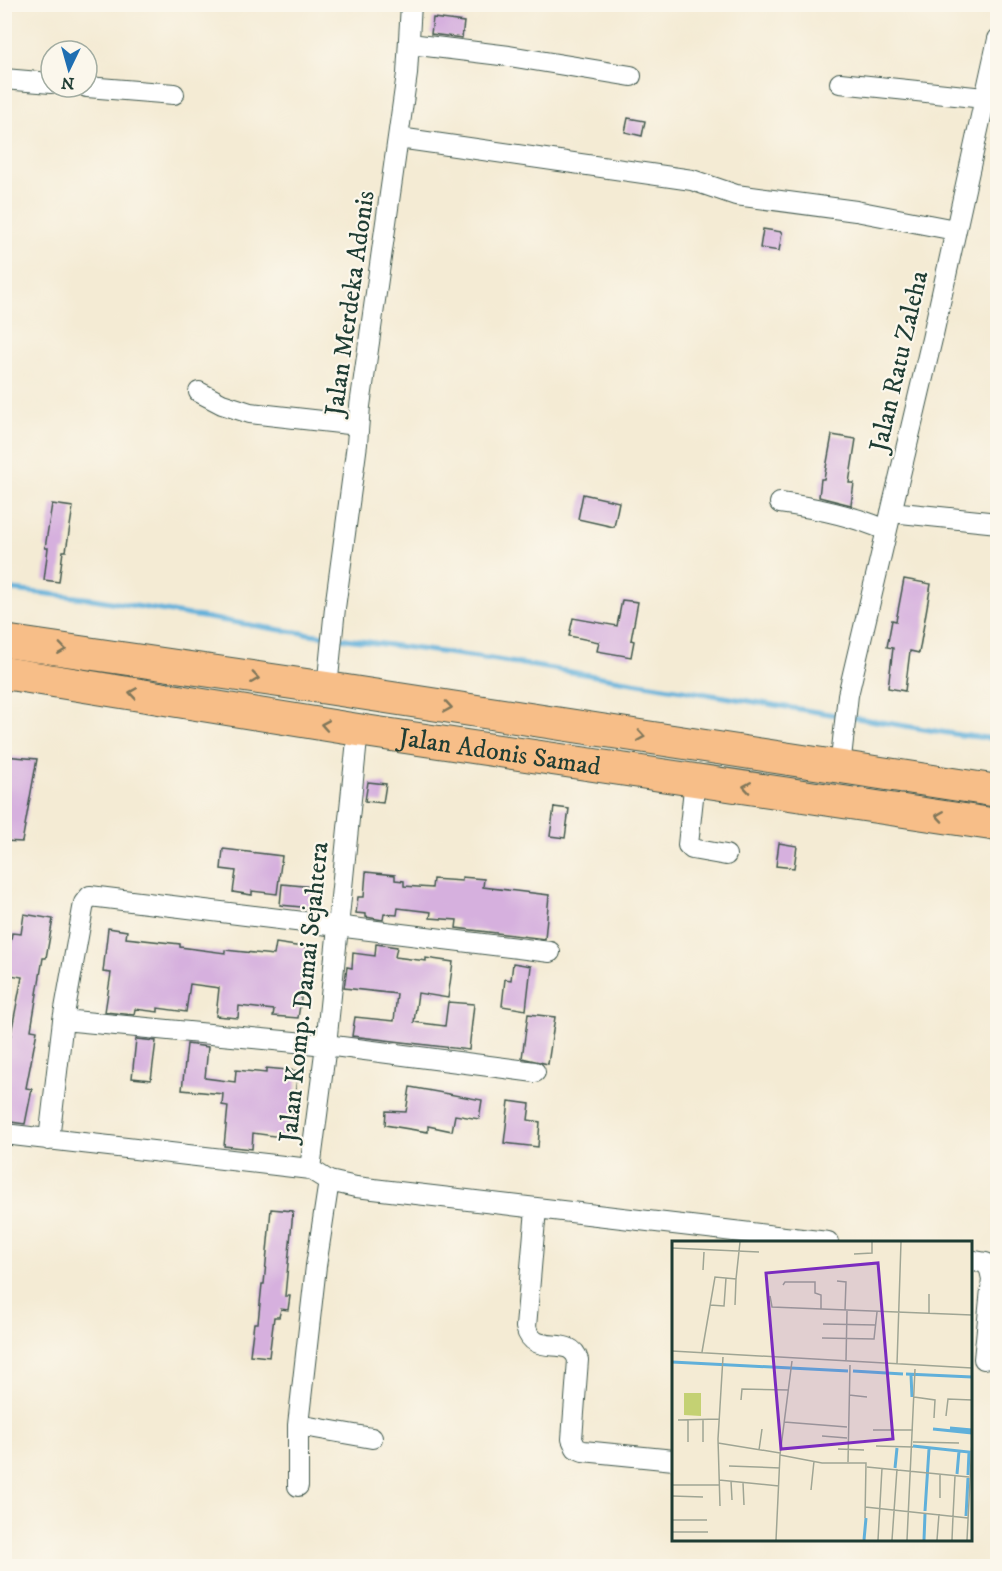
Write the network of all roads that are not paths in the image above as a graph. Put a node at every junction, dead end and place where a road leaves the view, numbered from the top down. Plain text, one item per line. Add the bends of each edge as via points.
1 (411, 4) edge
2 (998, 39) edge
3 (410, 44) junction
4 (631, 76) dead end
5 (4, 79) edge
6 (39, 82) edge
7 (840, 83) dead end
8 (99, 88) edge
9 (174, 94) dead end
10 (984, 98) junction
11 (399, 138) junction
12 (955, 230) junction
13 (199, 392) dead end
14 (358, 425) junction
15 (780, 503) dead end
16 (889, 521) junction
17 (998, 523) edge
18 (4, 641) edge
19 (181, 667) junction
20 (4, 673) edge
21 (328, 674) junction
22 (177, 700) junction
23 (358, 730) junction
24 (842, 753) junction
25 (695, 779) junction
26 (998, 791) edge
27 (998, 825) edge
28 (726, 855) dead end
29 (339, 926) junction
30 (550, 952) dead end
31 (63, 1020) junction
32 (326, 1045) junction
33 (535, 1072) dead end
34 (4, 1134) edge
35 (49, 1140) junction
36 (310, 1169) junction
37 (329, 1181) junction
38 (536, 1209) junction
39 (819, 1241) edge
40 (972, 1260) edge
41 (984, 1359) dead end
42 (298, 1425) junction
43 (372, 1438) dead end
44 (672, 1460) edge
45 (298, 1486) dead end

1 - 3 street, Jalan Merdeka Adonis
2 - 10 street, Jalan Ratu Zaleha
3 - 4 street
3 - 11 street, Jalan Merdeka Adonis
5 - 6 street
7 - 10 street
8 - 9 street
10 - 12 street, Jalan Ratu Zaleha
11 - 12 street via 692,180 736,195 856,211
11 - 14 street, Jalan Merdeka Adonis
12 - 16 street, Jalan Ratu Zaleha
13 - 14 street via 250,412
14 - 21 street, Jalan Merdeka Adonis
15 - 16 street
16 - 17 street
16 - 24 street, Jalan Ratu Zaleha via 848,695
18 -> 19 highway
19 -> 21 highway
19 - 22 highway
22 -> 20 highway, Jalan Adonis Samad
21 -> 24 highway
23 -> 22 highway, Jalan Adonis Samad
23 - 25 highway, Jalan Adonis Samad
23 - 29 street, Jalan Komp. Damai Sejahtera
24 - 26 highway
27 -> 25 highway, Jalan Adonis Samad
25 - 28 street via 688,845
29 - 30 street
29 - 31 street via 90,896 84,903
29 - 32 street, Jalan Komp. Damai Sejahtera
31 - 32 street
31 - 35 street
32 - 33 street
32 - 36 street, Jalan Komp. Damai Sejahtera
34 - 35 street, Jalan Komp. Damai Sejahtera
35 - 36 street, Jalan Komp. Damai Sejahtera
36 - 37 street
37 - 38 street
37 - 42 street
38 - 39 street
38 - 44 street via 526,1327 535,1343 571,1349 576,1354 572,1439 576,1448
40 - 41 street via 986,1263 992,1279
42 - 43 street
42 - 45 street

